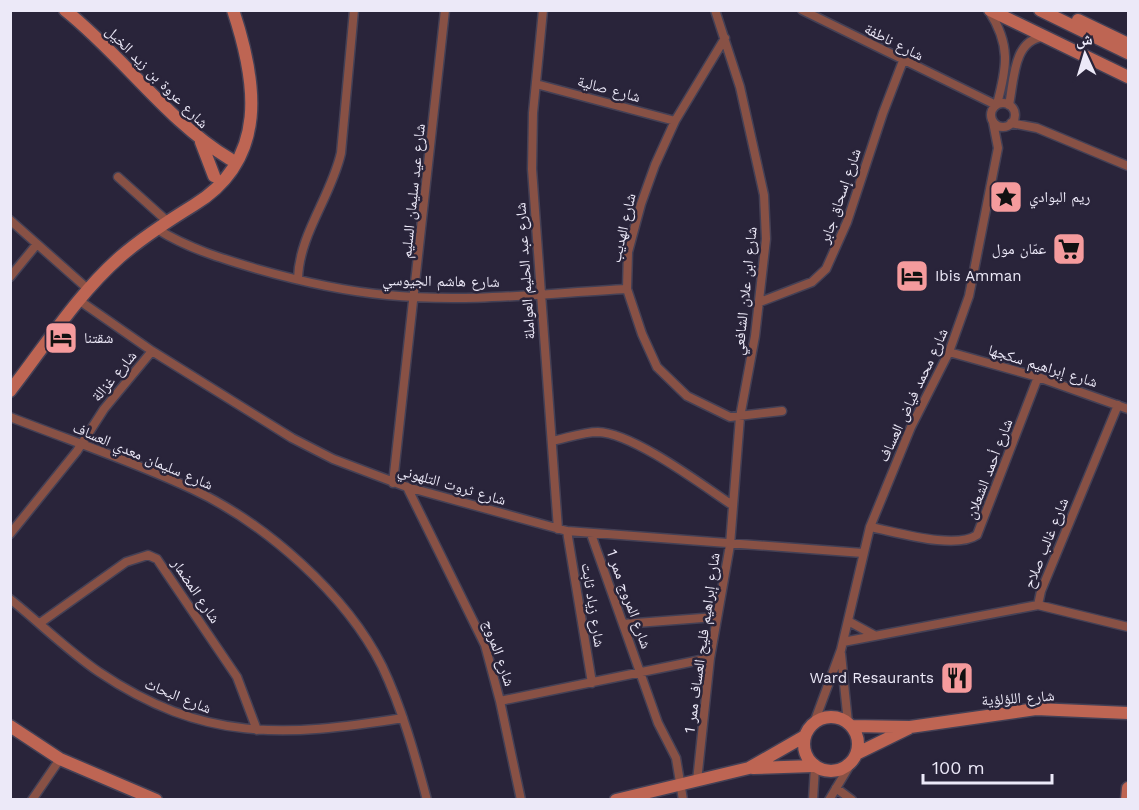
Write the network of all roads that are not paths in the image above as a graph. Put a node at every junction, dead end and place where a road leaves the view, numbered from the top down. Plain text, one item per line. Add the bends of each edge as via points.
1 (65, 10) edge
2 (233, 10) edge
3 (354, 10) edge
4 (445, 10) edge
5 (543, 10) edge
6 (715, 10) edge
7 (802, 10) edge
8 (989, 10) edge
9 (1004, 10) edge
10 (1040, 10) edge
11 (1058, 10) edge
12 (1047, 37) junction
13 (725, 38) junction
14 (1128, 44) edge
15 (1128, 53) edge
16 (903, 61) junction
17 (1128, 68) edge
18 (1128, 77) edge
19 (536, 84) junction
20 (976, 95) junction
21 (996, 105) junction
22 (1011, 108) junction
23 (992, 118) junction
24 (675, 121) junction
25 (1010, 124) junction
26 (1037, 128) junction
27 (201, 142) junction
28 (245, 144) junction
29 (998, 148) junction
30 (231, 159) junction
31 (1128, 166) edge
32 (214, 176) junction
33 (118, 177) dead end
34 (183, 209) junction
35 (10, 220) edge
36 (162, 225) junction
37 (37, 244) junction
38 (10, 277) edge
39 (298, 279) junction
40 (627, 289) junction
41 (89, 290) junction
42 (540, 294) junction
43 (414, 297) junction
44 (80, 301) junction
45 (760, 302) junction
46 (152, 351) junction
47 (949, 352) junction
48 (1038, 377) junction
49 (10, 391) edge
50 (1118, 405) junction
51 (1128, 409) edge
52 (782, 411) dead end
53 (10, 417) edge
54 (740, 417) junction
55 (552, 441) junction
56 (81, 445) junction
57 (393, 483) junction
58 (407, 487) junction
59 (732, 505) junction
60 (870, 527) junction
61 (563, 530) junction
62 (10, 534) edge
63 (591, 534) junction
64 (730, 545) junction
65 (863, 553) junction
66 (10, 599) edge
67 (1038, 605) junction
68 (716, 617) junction
69 (848, 621) junction
70 (40, 623) junction
71 (623, 624) junction
72 (1128, 627) edge
73 (877, 636) junction
74 (842, 646) junction
75 (710, 658) junction
76 (642, 673) junction
77 (592, 683) junction
78 (500, 701) junction
79 (1128, 713) edge
80 (403, 718) junction
81 (814, 723) junction
82 (850, 724) junction
83 (10, 726) edge
84 (910, 727) junction
85 (257, 730) junction
86 (805, 736) junction
87 (858, 753) junction
88 (60, 759) junction
89 (849, 765) junction
90 (814, 766) junction
91 (749, 768) junction
92 (698, 781) junction
93 (679, 786) junction
94 (836, 788) junction
95 (1128, 788) edge
96 (32, 800) edge
97 (156, 800) edge
98 (427, 800) edge
99 (521, 800) edge
100 (616, 800) edge
101 (682, 800) edge
102 (813, 800) edge
103 (829, 800) edge
104 (852, 800) edge
105 (1127, 800) edge

1 - 27 street, شارع عروة بن زيد الخيل via 114,53
2 - 28 street via 253,93
3 - 39 street via 341,153 337,172 301,253
4 - 43 street, شارع عيد سليمان السليم
5 - 19 street, شارع عبد الحليم العواملة
6 - 13 street, شارع ابن علان الشافعي
7 - 16 street, شارع ناطفة
8 - 12 street
8 - 21 street via 1005,48 1004,81
9 - 17 street
10 - 15 street
11 - 14 street
12 - 18 street
12 - 22 street via 1032,39 1022,47
13 - 24 street, شارع الهديب
13 - 45 street, شارع ابن علان الشافعي via 740,87 765,206
16 - 20 street, شارع ناطفة
16 - 45 street, شارع إسحاق جابر via 848,222 826,269 812,282
19 - 24 street, شارع صالية
19 - 42 street, شارع عبد الحليم العواملة via 532,169
20 - 21 street, شارع ناطفة
20 - 23 street, شارع ناطفة
21 - 22 street
21 - 23 street
22 - 25 street, شارع محمد فياض العساف
22 - 26 street
23 - 25 street via 1000,127
23 - 29 street, شارع محمد فياض العساف
24 - 40 street, شارع الهديب via 640,204 628,252
25 - 26 street
25 - 29 street, شارع محمد فياض العساف
26 - 31 street
27 - 30 street, شارع عروة بن زيد الخيل
27 - 32 street, شارع عروة بن زيد الخيل
28 - 30 street
28 - 34 street via 237,163 222,180
29 - 47 street, شارع محمد فياض العساف via 974,276
30 - 32 street
32 - 34 street
33 - 36 street, شارع هاشم الجيوسي
34 - 36 street
35 - 37 street
36 - 39 street, شارع هاشم الجيوسي via 198,249
36 - 41 street via 119,258
37 - 38 street
37 - 41 street
39 - 43 street, شارع هاشم الجيوسي
40 - 42 street, شارع هاشم الجيوسي
40 - 54 street, شارع الهديب via 649,351 671,383 722,415
41 - 44 street
42 - 43 street, شارع هاشم الجيوسي
42 - 55 street, شارع عبد الحليم العواملة
43 - 57 street, شارع عيد سليمان السليم
44 - 46 street, شارع ثروت التلهوني
44 - 49 street
45 - 54 street, شارع ابن علان الشافعي
46 - 56 street, شارع غزالة via 104,409
46 - 57 street, شارع ثروت التلهوني via 292,438
47 - 48 street, شارع إبراهيم سكجها
47 - 60 street, شارع محمد فياض العساف via 911,427
48 - 50 street, شارع إبراهيم سكجها
48 - 60 street, شارع أحمد الشعلان via 977,536 951,542
50 - 51 street, شارع إبراهيم سكجها
50 - 67 street, شارع غالب صلاح
52 - 54 street, شارع الهديب via 760,411
53 - 56 street, شارع سليمان معدي العساف
54 - 59 street, شارع ابن علان الشافعي
55 - 59 street via 585,433 610,433
55 - 61 street, شارع عبد الحليم العواملة
56 - 62 street, شارع غزالة
56 - 80 street, شارع سليمان معدي العساف via 201,493 254,527 311,574 330,591 374,652
57 - 58 street, شارع ثروت التلهوني
58 - 61 street, شارع ثروت التلهوني
58 - 78 street, شارع المروج via 478,628
59 - 64 street, شارع ابن علان الشافعي
60 - 65 street, شارع محمد فياض العساف
61 - 63 street, شارع ثروت التلهوني
61 - 77 street, شارع زياد ثابت
63 - 64 street, شارع ثروت التلهوني
63 - 71 street, شارع المروج ممر 1
64 - 65 street, شارع ثروت التلهوني
64 - 68 street, شارع إبراهيم فليح العساف ممر 1
65 - 69 street, شارع محمد فياض العساف
66 - 70 street, شارع البحاث
67 - 72 street, شارع غالب صلاح
67 - 73 street
68 - 71 street
68 - 75 street, شارع إبراهيم فليح العساف ممر 1
69 - 73 street
69 - 74 street, شارع محمد فياض العساف
70 - 85 street, شارع البحاث via 78,656 129,691 194,719
70 - 85 street, شارع المضمار via 126,562 148,555 157,559 237,677
71 - 76 street, شارع المروج ممر 1
73 - 74 street
74 - 81 street, شارع محمد فياض العساف
74 - 82 street, شارع محمد فياض العساف
75 - 76 street, شارع المروج
75 - 92 street, شارع إبراهيم فليح العساف ممر 1
76 - 77 street, شارع المروج
76 - 93 street, شارع المروج ممر 1 via 658,723 676,758
77 - 78 street, شارع المروج
78 - 99 street
79 - 84 street, شارع اللؤلؤية via 1036,710
80 - 85 street, شارع البحاث via 342,727
80 - 98 street, شارع سليمان معدي العساف
81 - 82 street via 831,717
81 - 86 street
82 - 84 street, شارع اللؤلؤية
82 - 87 street via 857,734
83 - 88 street
84 - 87 street, شارع اللؤلؤية
86 - 90 street via 804,752
86 - 91 street
87 - 89 street
88 - 96 street
88 - 97 street
89 - 90 street via 826,772
89 - 94 street
90 - 91 street
90 - 102 street
91 - 92 street
92 - 93 street
93 - 100 street
93 - 101 street, شارع المروج ممر 1
94 - 103 street
94 - 104 street
95 - 105 street

